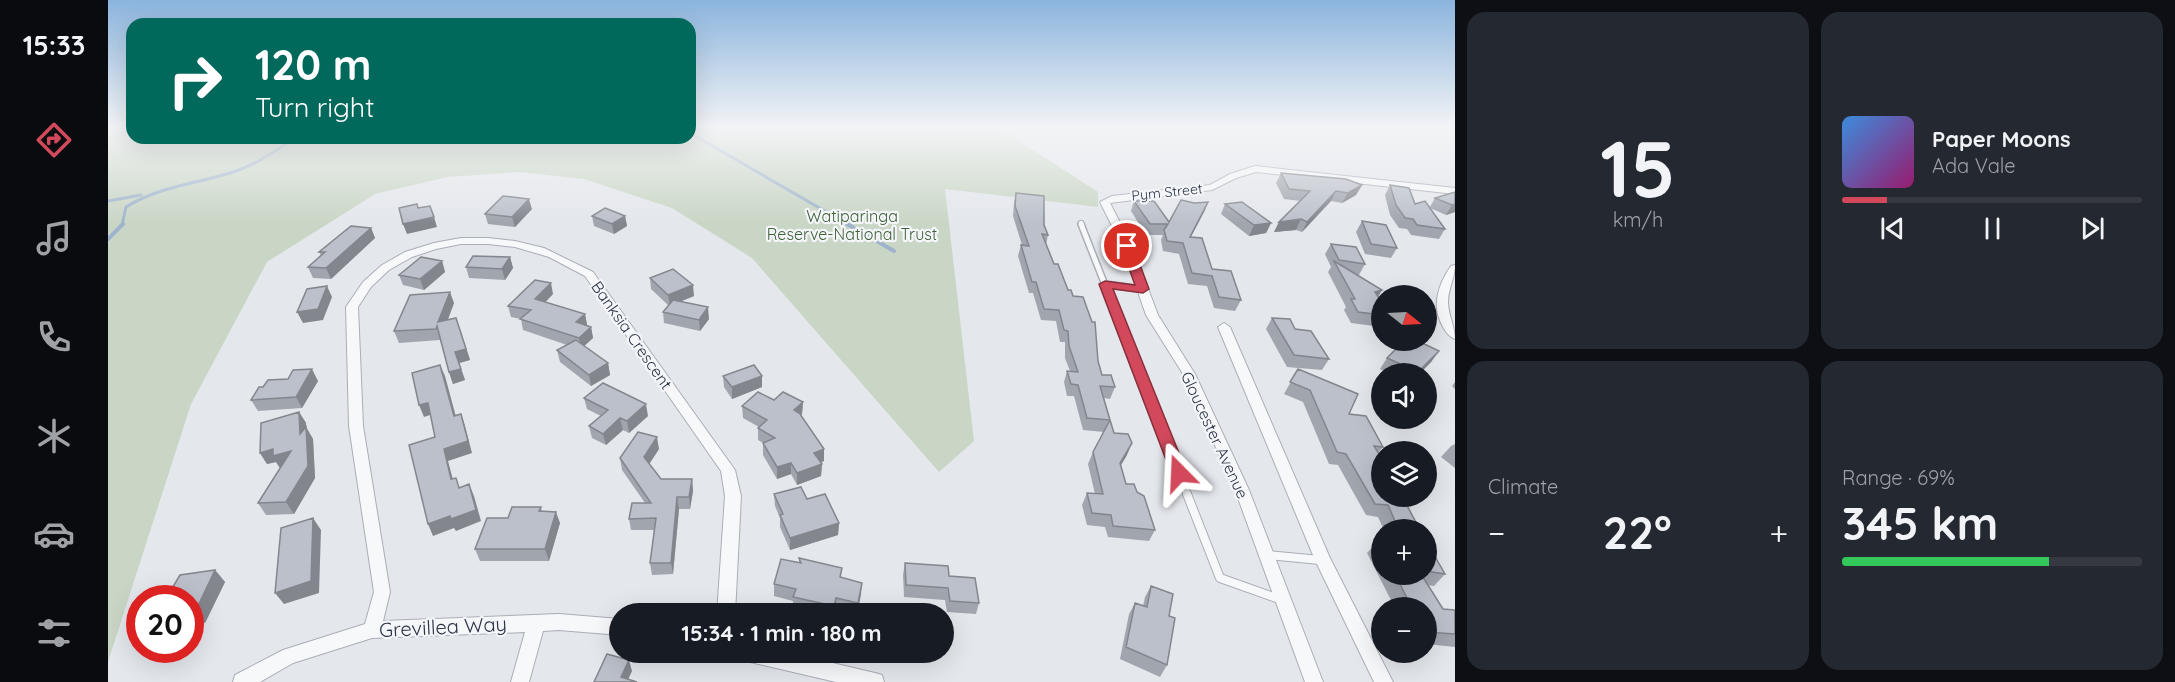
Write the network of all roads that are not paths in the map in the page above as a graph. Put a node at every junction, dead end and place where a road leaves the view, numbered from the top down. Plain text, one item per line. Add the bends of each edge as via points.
1 (1455, 191) edge
2 (1112, 199) joint
3 (1081, 223) dead end
4 (1455, 268) edge
5 (1105, 284) junction
6 (1143, 289) junction
7 (1224, 327) dead end
8 (1455, 335) edge
9 (1267, 555) junction
10 (1323, 560) junction
11 (1284, 601) junction
12 (727, 603) edge
13 (536, 623) junction
14 (609, 625) edge
15 (372, 630) junction
16 (793, 663) edge
17 (242, 682) edge
18 (520, 682) edge
19 (875, 682) edge
20 (1314, 682) edge
21 (1384, 682) edge

1 - 2 street, Pym Street via 1255,169 1212,187
2 - 6 street, Gloucester Avenue via 1105,202 1108,212 1127,246
3 - 5 lane
4 - 8 street via 1447,277 1442,298 1443,312
5 - 6 lane
5 - 11 lane via 1220,578
6 - 9 street, Gloucester Avenue via 1152,315 1189,374
7 - 10 street
9 - 10 lane
9 - 11 street, Gloucester Avenue
10 - 21 street
11 - 20 street, Gloucester Avenue
12 - 15 street, Banksia Crescent via 733,496 728,471 589,274 537,249 467,240 427,247 396,261 370,279 352,307 356,426 382,592
13 - 14 street, Grevillea Way
13 - 15 street, Grevillea Way
13 - 18 street
15 - 17 street, Grevillea Way via 289,656
16 - 19 street

